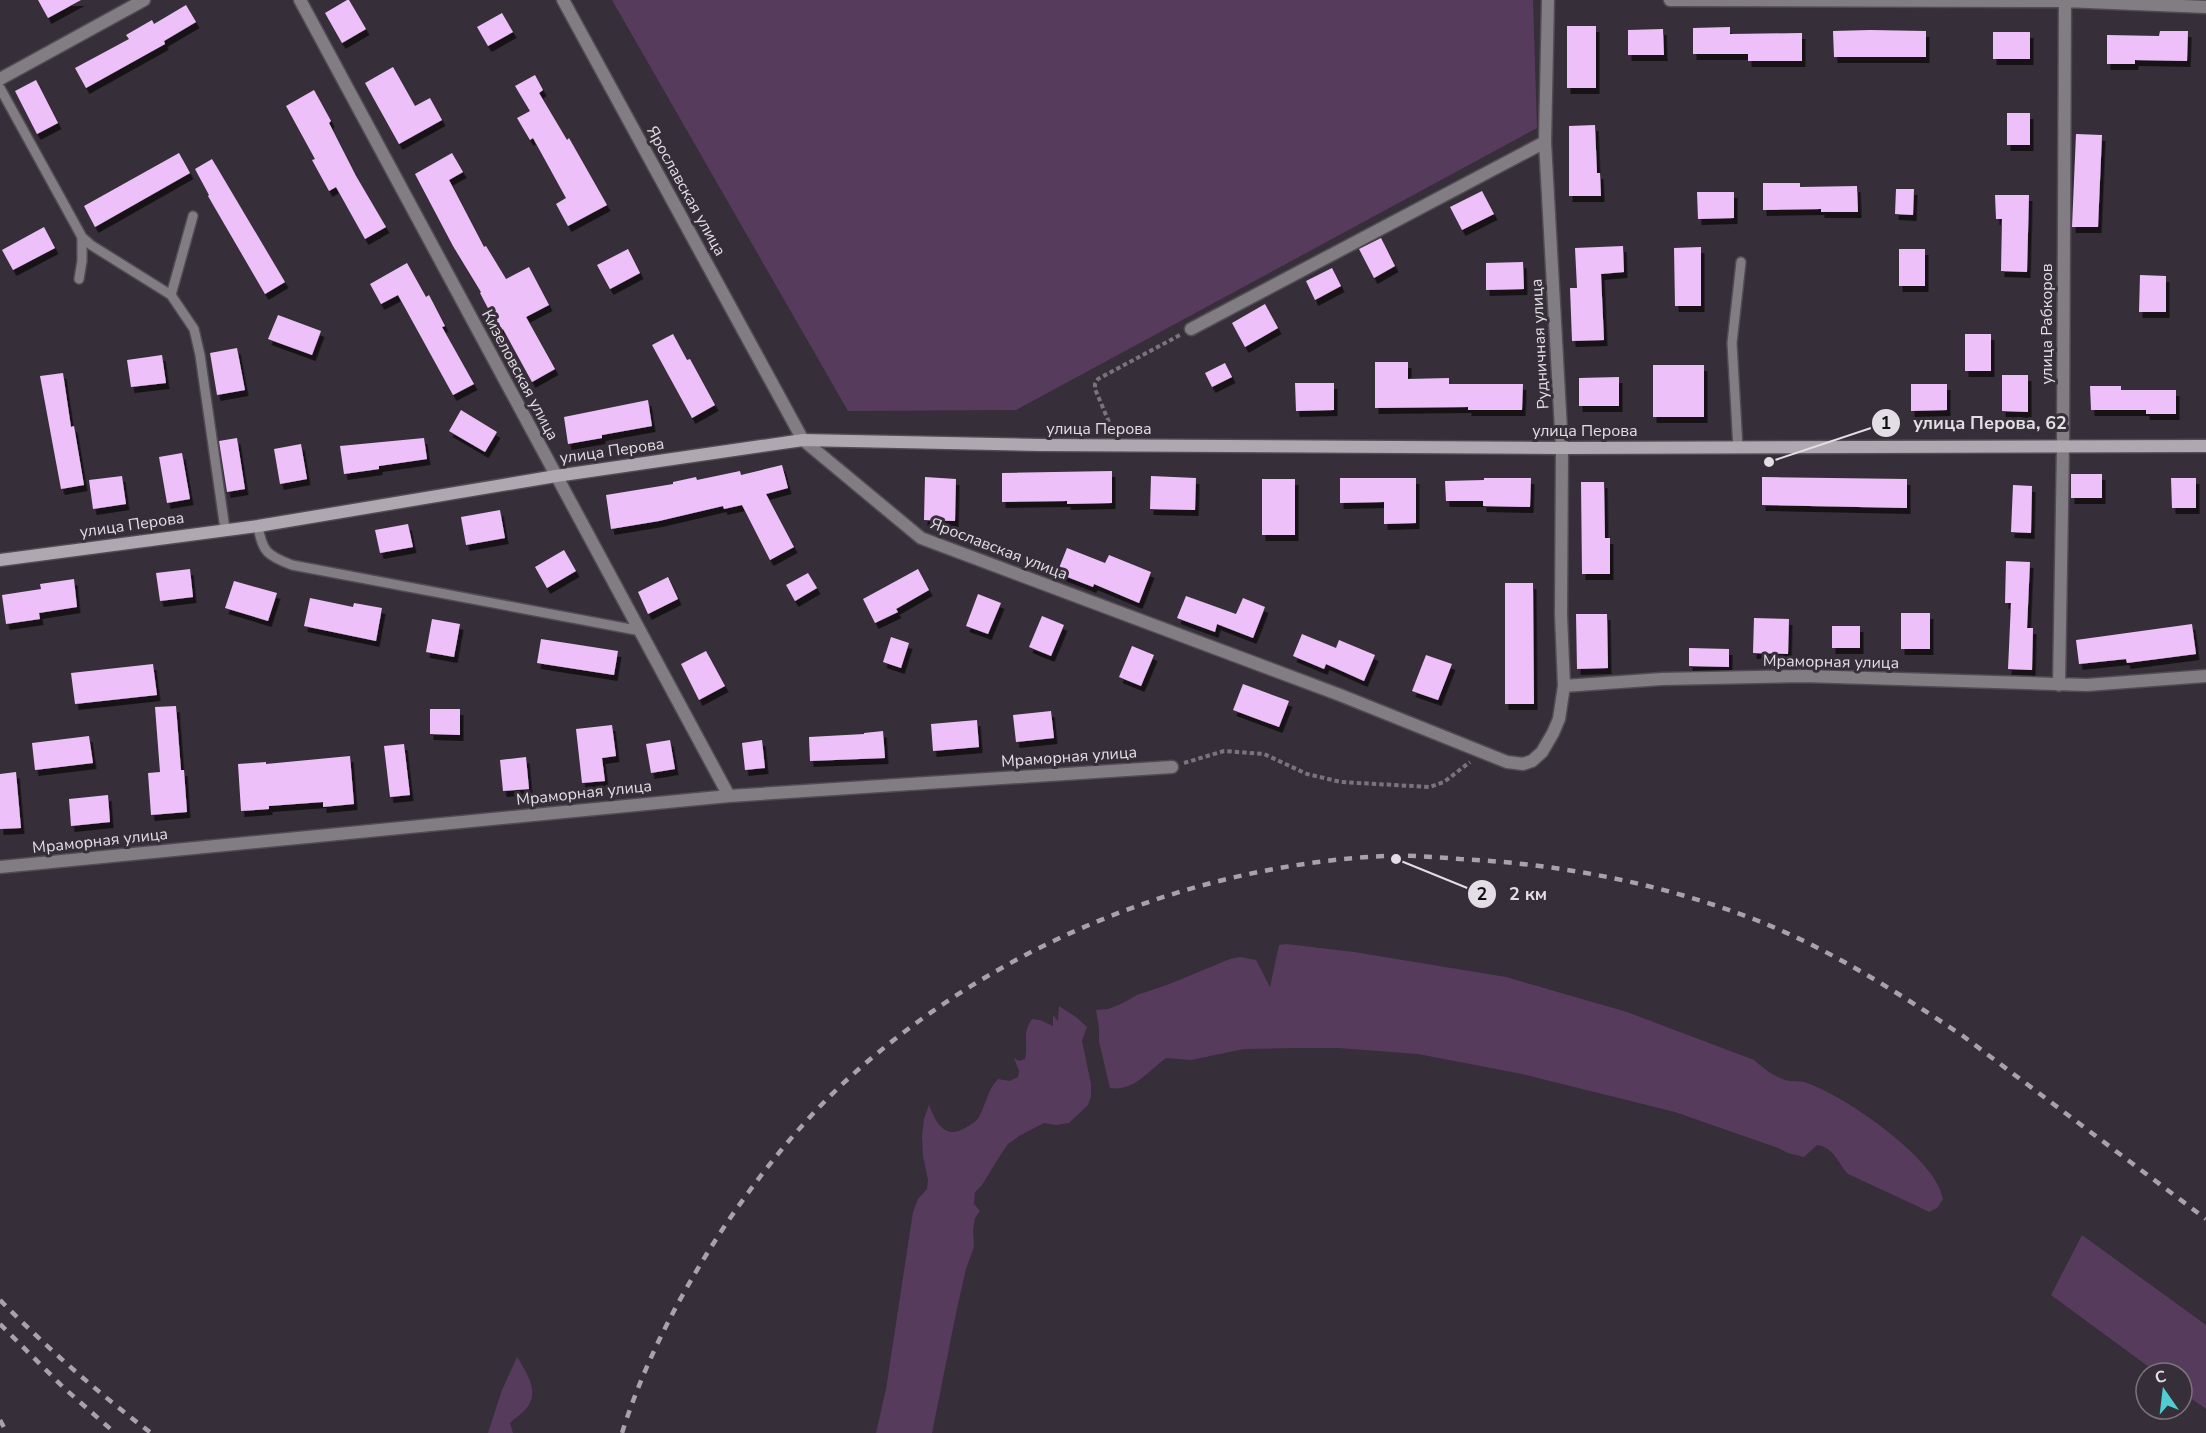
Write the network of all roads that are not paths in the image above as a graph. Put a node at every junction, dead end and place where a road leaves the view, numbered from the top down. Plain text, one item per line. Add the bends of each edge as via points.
1 (144, 0) edge
2 (300, 0) edge
3 (563, 0) edge
4 (1548, 0) edge
5 (1670, 0) edge
6 (2065, 1) edge
7 (2206, 7) edge
8 (0, 79) edge
9 (0, 88) edge
10 (1545, 142) junction
11 (193, 216) dead end
12 (82, 237) junction
13 (1741, 262) dead end
14 (79, 279) dead end
15 (171, 296) junction
16 (1191, 329) road end
17 (803, 440) junction
18 (2206, 446) edge
19 (1738, 447) junction
20 (1563, 448) junction
21 (2063, 448) junction
22 (556, 476) junction
23 (258, 526) junction
24 (225, 529) junction
25 (0, 560) edge
26 (641, 631) junction
27 (2206, 676) edge
28 (2059, 684) junction
29 (1564, 686) junction
30 (1172, 767) road end
31 (729, 796) junction
32 (0, 867) edge

1 - 8 street
2 - 22 street, Кизеловская улица
3 - 17 street, Ярославская улица
4 - 10 street, Рудничная улица
5 - 6 street
6 - 7 street
6 - 21 street, улица Рабкоров
9 - 12 lane
10 - 16 street
10 - 20 street, Рудничная улица
11 - 15 lane
12 - 14 lane
12 - 15 lane
13 - 19 lane via 1732,343
15 - 24 lane via 194,329
17 - 20 main road, улица Перова
17 - 22 main road, улица Перова
17 - 29 street, Ярославская улица via 921,538 1507,762 1523,764 1542,752 1558,719
18 - 21 main road, улица Перова
19 - 20 main road, улица Перова
19 - 21 main road, улица Перова
20 - 29 street, Рудничная улица
21 - 28 street, улица Рабкоров
22 - 23 main road, улица Перова
22 - 26 street, Кизеловская улица
23 - 24 main road, улица Перова
23 - 26 lane via 264,549 273,558 292,565
24 - 25 main road, улица Перова
26 - 31 street, Кизеловская улица
27 - 28 street, Мраморная улица
28 - 29 street, Мраморная улица via 1794,676
30 - 31 street, Мраморная улица
31 - 32 street, Мраморная улица

